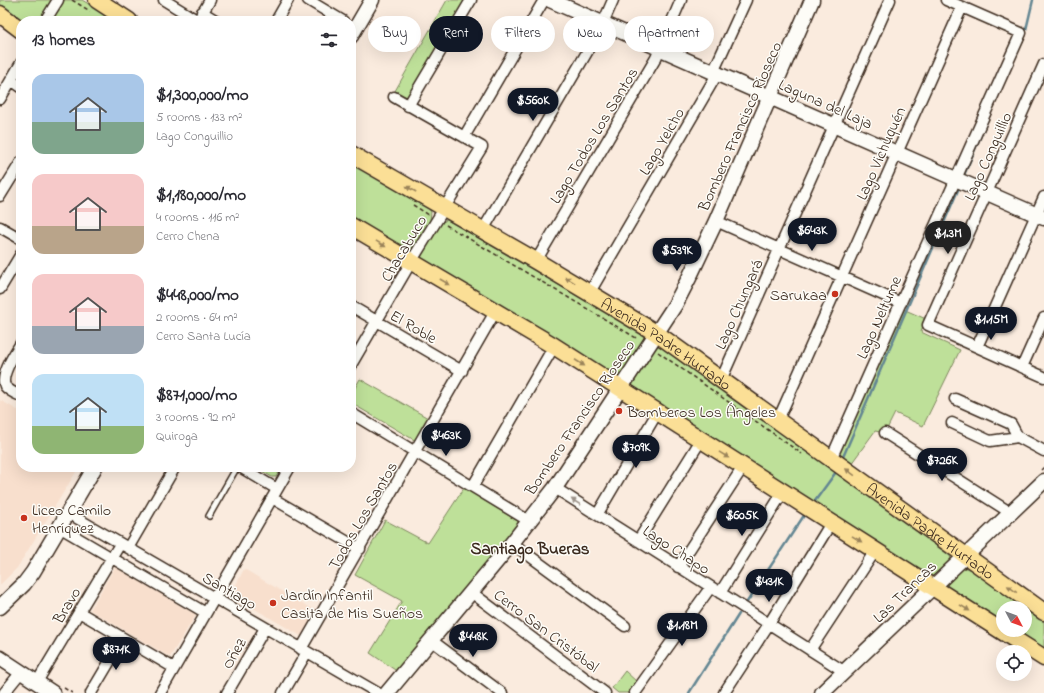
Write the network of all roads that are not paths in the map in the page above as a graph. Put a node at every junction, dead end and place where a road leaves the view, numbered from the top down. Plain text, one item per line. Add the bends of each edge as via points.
1 (58, 0) edge
2 (97, 0) edge
3 (164, 0) edge
4 (210, 0) edge
5 (288, 0) edge
6 (308, 0) edge
7 (372, 0) edge
8 (472, 0) edge
9 (544, 0) edge
10 (550, 0) edge
11 (613, 0) edge
12 (681, 0) edge
13 (746, 0) edge
14 (812, 0) edge
15 (890, 0) edge
16 (946, 0) edge
17 (962, 7) junction
18 (0, 14) edge
19 (48, 16) edge
20 (121, 16) edge
21 (195, 16) edge
22 (200, 16) edge
23 (279, 16) edge
24 (335, 16) edge
25 (585, 16) edge
26 (606, 16) edge
27 (674, 16) edge
28 (356, 24) edge
29 (16, 26) edge
30 (587, 52) edge
31 (658, 52) edge
32 (667, 52) edge
33 (1044, 64) edge
34 (16, 71) edge
35 (716, 74) junction
36 (11, 80) junction
37 (16, 84) edge
38 (2, 93) edge
39 (394, 97) dead end
40 (770, 97) junction
41 (408, 106) junction
42 (834, 126) junction
43 (464, 137) junction
44 (897, 153) junction
45 (356, 157) edge
46 (16, 170) edge
47 (956, 179) junction
48 (987, 193) junction
49 (0, 196) edge
50 (1044, 197) edge
51 (441, 214) junction
52 (1040, 217) edge
53 (716, 221) junction
54 (0, 227) edge
55 (356, 229) edge
56 (483, 230) junction
57 (16, 236) edge
58 (779, 250) junction
59 (536, 261) junction
60 (16, 262) edge
61 (411, 262) junction
62 (842, 277) junction
63 (0, 289) edge
64 (590, 292) junction
65 (901, 303) junction
66 (356, 309) edge
67 (495, 312) junction
68 (1044, 318) edge
69 (377, 321) junction
70 (652, 339) junction
71 (554, 346) junction
72 (977, 347) junction
73 (16, 352) edge
74 (356, 357) edge
75 (1022, 367) junction
76 (462, 371) junction
77 (1044, 377) edge
78 (721, 380) junction
79 (620, 389) junction
80 (16, 393) edge
81 (955, 399) dead end
82 (658, 413) junction
83 (356, 416) edge
84 (778, 420) junction
85 (952, 423) dead end
86 (885, 433) dead end
87 (1018, 437) junction
88 (701, 440) junction
89 (1044, 451) edge
90 (416, 452) junction
91 (831, 459) junction
92 (743, 467) junction
93 (92, 472) edge
94 (172, 472) edge
95 (236, 472) edge
96 (246, 472) edge
97 (287, 472) edge
98 (1044, 481) edge
99 (473, 486) junction
100 (555, 488) junction
101 (783, 492) junction
102 (275, 493) junction
103 (68, 513) junction
104 (1011, 513) junction
105 (596, 515) junction
106 (209, 516) dead end
107 (530, 521) junction
108 (831, 523) junction
109 (60, 527) junction
110 (638, 541) junction
111 (512, 543) junction
112 (124, 546) junction
113 (360, 549) junction
114 (875, 551) junction
115 (966, 555) junction
116 (112, 558) junction
117 (678, 567) junction
118 (933, 587) junction
119 (710, 588) junction
120 (471, 592) junction
121 (720, 593) junction
122 (214, 599) junction
123 (0, 607) edge
124 (79, 612) junction
125 (1044, 612) edge
126 (206, 614) junction
127 (769, 624) junction
128 (625, 626) dead end
129 (265, 628) junction
130 (123, 639) junction
131 (431, 640) junction
132 (304, 650) junction
133 (810, 650) junction
134 (0, 658) edge
135 (1044, 658) edge
136 (174, 668) junction
137 (21, 672) junction
138 (844, 672) junction
139 (37, 682) junction
140 (4, 693) edge
141 (54, 693) edge
142 (91, 693) edge
143 (160, 693) edge
144 (227, 693) edge
145 (283, 693) edge
146 (378, 693) edge
147 (387, 693) edge
148 (502, 693) edge
149 (605, 693) edge
150 (636, 693) edge
151 (724, 693) edge
152 (822, 693) edge

1 - 19 street
2 - 20 main road
3 - 21 street
4 - 22 street
5 - 23 street
6 - 24 street
7 - 28 street
8 - 41 street
9 - 43 street
10 - 25 street, Laguna del Laja
11 - 26 street
12 - 27 street, Lago Todos Los Santos
13 - 35 street, Lago Yelcho via 715,68
14 - 40 street, Bombero Francisco Rioseco
15 - 42 street, Lago Chungará
16 - 17 street
17 - 44 street, Lago Vichuquén
17 - 47 street, Lago Neltume via 1021,33
18 - 29 main road
30 - 56 street
31 - 59 street, Lago Todos Los Santos
32 - 35 street, Laguna del Laja
33 - 48 street, Lago Conguillio
34 - 36 street
35 - 40 street, Laguna del Laja
35 - 64 street, Lago Yelcho
36 - 37 street
36 - 38 street
39 - 41 street
40 - 42 street, Laguna del Laja
40 - 53 street, Bombero Francisco Rioseco
41 - 43 street
42 - 44 street, Laguna del Laja
42 - 58 street, Lago Chungará
43 - 51 street, Chacabuco via 482,147
44 - 47 street, Laguna del Laja
44 - 62 street, Lago Vichuquén
51 -> 45 main road, Avenida Padre Hurtado
46 - 49 street
47 - 48 street, Laguna del Laja
47 - 65 street, Lago Neltume
48 - 52 street, Laguna del Laja
48 - 72 street, Lago Conguillio via 928,325
50 - 52 street
51 - 56 main road, Avenida Padre Hurtado
51 - 61 street, Chacabuco
52 - 72 street
53 - 58 street
53 - 70 street, Bombero Francisco Rioseco via 682,291
54 - 57 street
55 -> 61 main road
56 - 59 main road, Avenida Padre Hurtado
58 - 62 street
58 - 78 street, Lago Chungará
64 -> 59 main road, Avenida Padre Hurtado
60 - 63 street
61 -> 67 main road
61 - 69 street, Chacabuco
62 - 65 street
62 - 84 street, Lago Vichuquén
64 - 70 main road, Avenida Padre Hurtado
65 - 91 street, Lago Neltume
66 - 69 street, El Roble
67 - 71 main road
67 - 76 street, Todos Los Santos
68 - 75 street
69 - 74 street, Chacabuco
69 - 76 street, El Roble
70 - 78 main road, Avenida Padre Hurtado
70 - 79 street, Bombero Francisco Rioseco
71 -> 79 main road
71 - 99 street
72 - 75 street
73 - 80 street via 4,372 3,379 6,387
75 - 77 street
76 - 90 street, Todos Los Santos
78 - 84 main road, Avenida Padre Hurtado
79 - 82 main road
79 - 100 street, Bombero Francisco Rioseco
81 - 87 street via 1011,424
82 - 88 main road
82 - 105 street
83 - 90 street
84 - 91 main road, Avenida Padre Hurtado
85 - 87 street via 990,441
86 - 104 street
87 - 89 street
88 -> 92 main road
88 - 110 street
90 - 99 street
90 - 113 street, Todos Los Santos
115 -> 91 main road, Avenida Padre Hurtado
92 - 101 main road
92 - 117 street
93 - 103 street
94 - 112 street, Bravo
95 - 106 lane
96 - 102 street
97 - 102 street
98 - 104 street, Las Trancas
99 - 107 street
105 -> 100 street, Lago Chapo
100 - 107 street, Bombero Francisco Rioseco
101 - 108 main road
101 - 121 street
102 - 113 street
102 - 122 street
103 - 109 street
103 - 112 street, Santiago
104 - 115 street, Las Trancas
105 - 110 street, Lago Chapo
107 - 111 street, Bombero Francisco Rioseco
108 -> 114 main road
108 - 127 street
109 - 116 street, Santiago
109 - 123 street via 29,578
110 - 117 street, Lago Chapo
111 - 120 street, Bombero Francisco Rioseco
111 - 128 street
112 - 116 street, Bravo
112 - 122 street, Santiago
113 - 132 street, Todos Los Santos
114 - 118 main road
114 - 133 street
115 - 118 street, Las Trancas
125 -> 115 main road, Avenida Padre Hurtado
116 - 124 street, Bravo
116 - 126 street, Santiago
117 - 119 street, Lago Chapo
118 -> 135 main road
118 - 138 street, Las Trancas
119 - 121 street, Lago Chapo
119 - 150 street
120 - 131 street, Bombero Francisco Rioseco
120 - 149 street, Cerro San Cristóbal
121 - 127 street, Lago Chapo
122 - 126 street
122 - 129 street, Santiago
124 - 130 street
124 - 139 street, Bravo
126 - 136 street
127 - 133 street, Lago Chapo
127 - 151 street
129 - 132 street, Santiago
129 - 144 street, Oñez
130 - 136 street
130 - 142 street
131 - 147 street, Bombero Francisco Rioseco
131 - 148 street
132 - 145 street, Todos Los Santos
132 - 146 street, Santiago
133 - 138 street, Lago Chapo
134 - 137 street
136 - 143 street
137 - 139 street
137 - 140 street
138 - 152 street, Las Trancas
139 - 141 street

